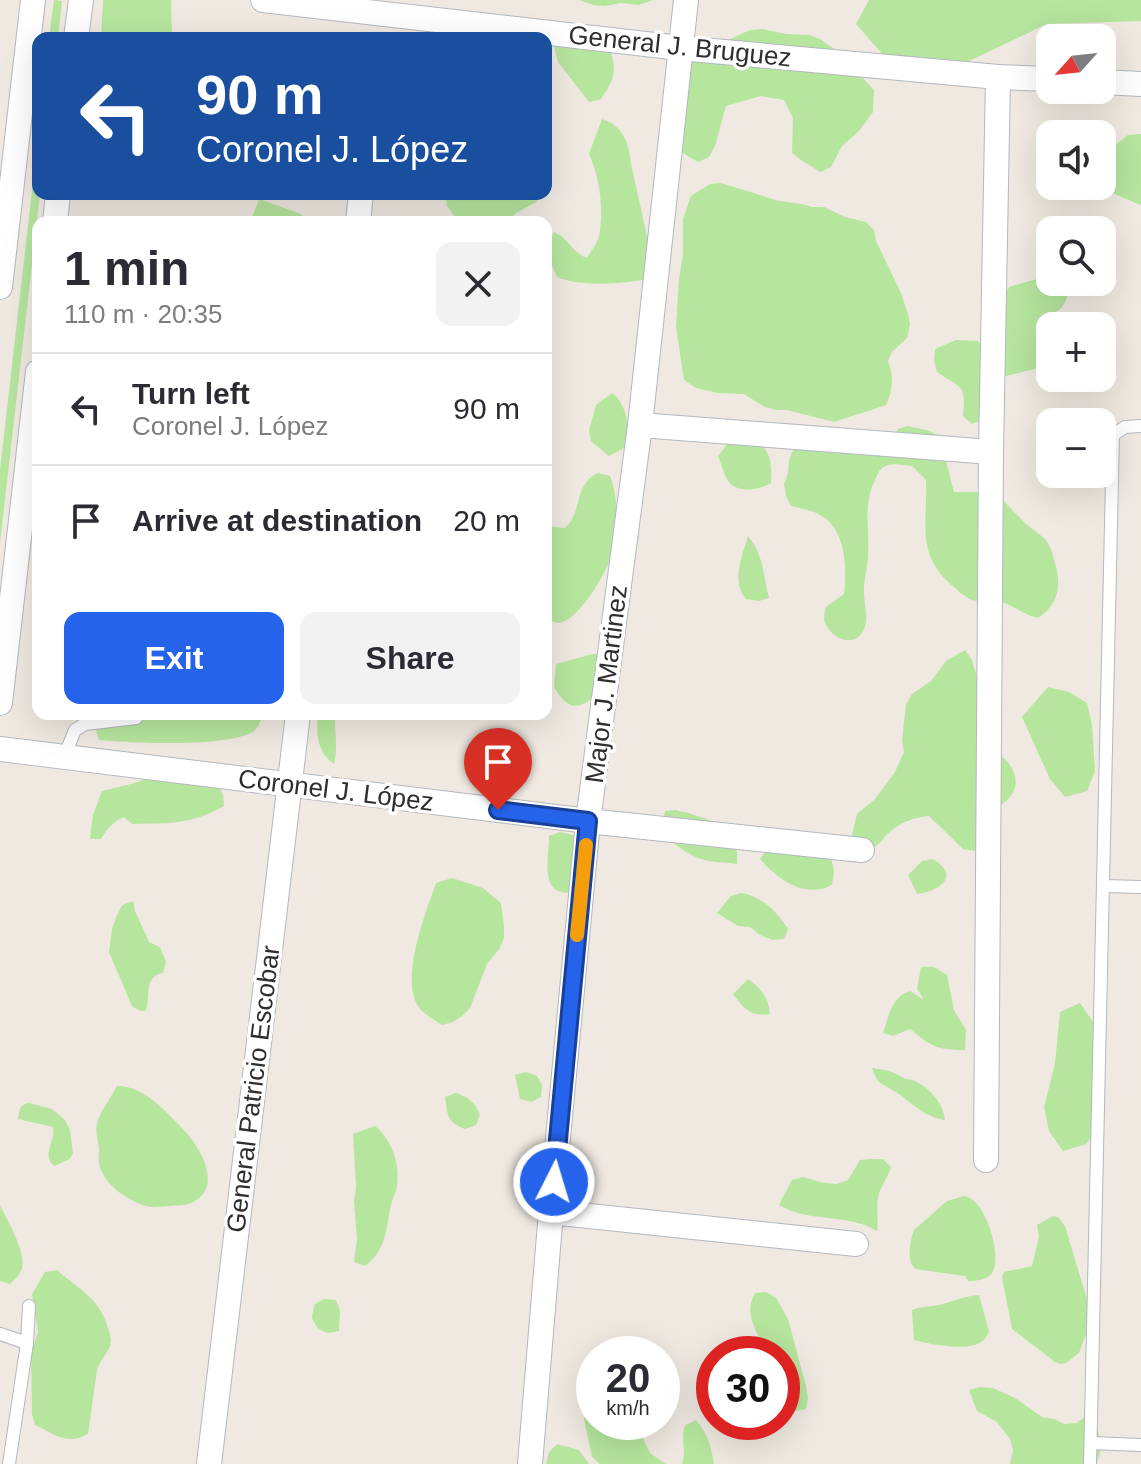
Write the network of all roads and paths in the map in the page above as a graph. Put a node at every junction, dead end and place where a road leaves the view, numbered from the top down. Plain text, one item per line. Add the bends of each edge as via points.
1 (33, 0) edge
2 (81, 0) edge
3 (263, 0) edge
4 (686, 0) edge
5 (383, 17) edge
6 (77, 32) edge
7 (527, 32) edge
8 (552, 35) edge
9 (680, 48) junction
10 (998, 77) junction
11 (1036, 78) edge
12 (1116, 83) edge
13 (1141, 84) edge
14 (0, 287) edge
15 (32, 424) edge
16 (640, 425) junction
17 (1141, 426) edge
18 (991, 452) junction
19 (0, 703) edge
20 (119, 720) edge
21 (297, 720) edge
22 (0, 749) edge
23 (64, 757) junction
24 (289, 785) junction
25 (588, 821) junction
26 (862, 850) dead end
27 (1104, 886) junction
28 (1141, 887) edge
29 (986, 1160) dead end
30 (551, 1212) junction
31 (856, 1244) dead end
32 (29, 1306) dead end
33 (0, 1334) edge
34 (27, 1343) junction
35 (1091, 1443) junction
36 (1141, 1445) edge
37 (9, 1464) edge
38 (209, 1464) edge
39 (530, 1464) edge
40 (1090, 1464) edge

1 - 14 street
2 - 6 street
3 - 5 street, General J. Bruguez
4 - 9 street, Major J. Martinez
5 - 7 street, General J. Bruguez
8 - 9 street, General J. Bruguez
9 - 10 street, General J. Bruguez
9 - 16 street, Major J. Martinez
10 - 11 street, General J. Bruguez
10 - 18 street
12 - 13 street
15 - 19 street
16 - 18 street
16 - 25 street, Major J. Martinez
17 - 27 lane via 1113,435
18 - 29 street
20 - 23 lane via 75,730
21 - 24 street, General Patricio Escobar
22 - 23 street, Coronel J. López
23 - 24 street, Coronel J. López
24 - 25 street, Coronel J. López
24 - 38 street, General Patricio Escobar
25 - 26 street, Coronel J. López
25 - 30 street, Major J. Martinez
27 - 28 lane
27 - 35 lane
30 - 31 street
30 - 39 street, Major J. Martinez
32 - 34 lane
33 - 34 lane
34 - 37 lane
35 - 36 lane
35 - 40 lane

